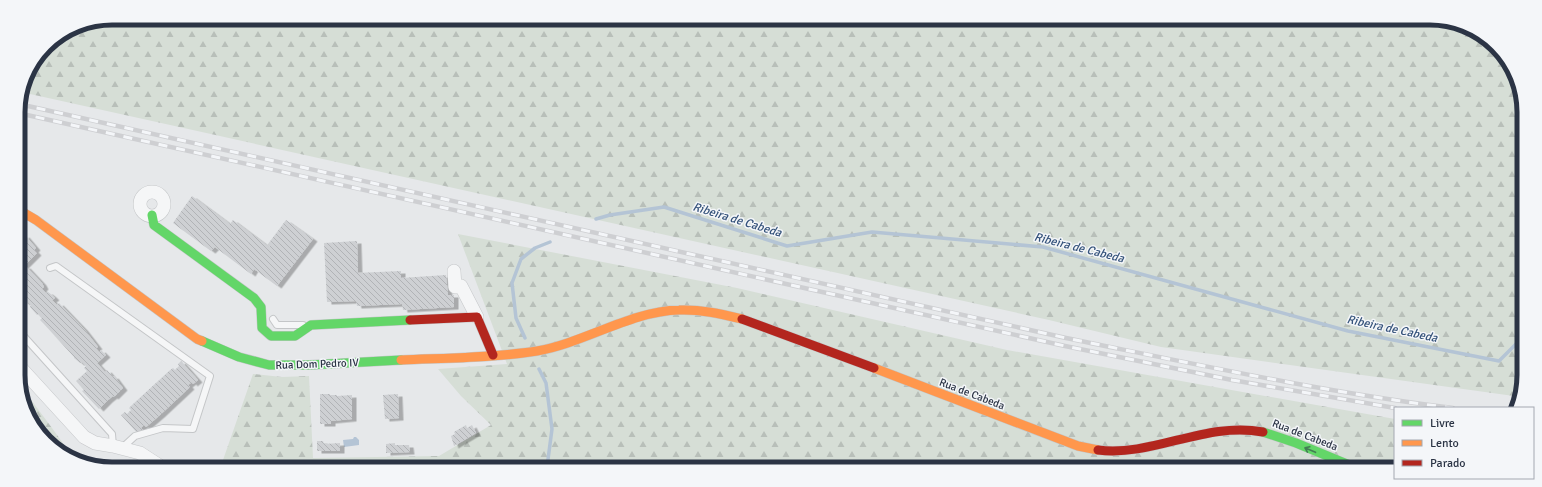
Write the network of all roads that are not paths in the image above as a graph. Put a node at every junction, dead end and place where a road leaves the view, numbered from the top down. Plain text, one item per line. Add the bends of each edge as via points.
1 (25, 214) edge
2 (152, 215) dead end
3 (50, 268) dead end
4 (454, 271) dead end
5 (726, 315) joint
6 (477, 317) junction
7 (273, 319) dead end
8 (311, 325) junction
9 (25, 338) edge
10 (493, 356) junction
11 (25, 372) edge
12 (1216, 432) junction
13 (117, 447) junction
14 (1282, 448) dead end
15 (154, 462) edge
16 (1339, 462) edge

1 - 10 main road, Rua Dom Pedro IV via 197,339 239,357 269,365 309,365
2 - 8 main road via 154,225 254,298 261,307 262,328 271,336 296,336
3 - 13 lane via 56,266 210,376 193,429 164,428 135,436
4 - 6 street via 455,287 461,286
5 - 10 main road, Rua Dom Pedro IV via 678,310 653,314 544,350
5 - 12 main road, Rua de Cabeda via 754,323 1078,446 1109,451 1125,450
6 - 8 main road
6 - 10 main road
7 - 8 lane via 277,325
9 - 13 lane via 112,434
11 - 13 street via 84,437 95,443
12 - 14 main road, Rua de Cabeda via 1253,437
16 -> 12 main road, Rua de Cabeda via 1277,435 1242,430
13 - 15 street via 140,452

